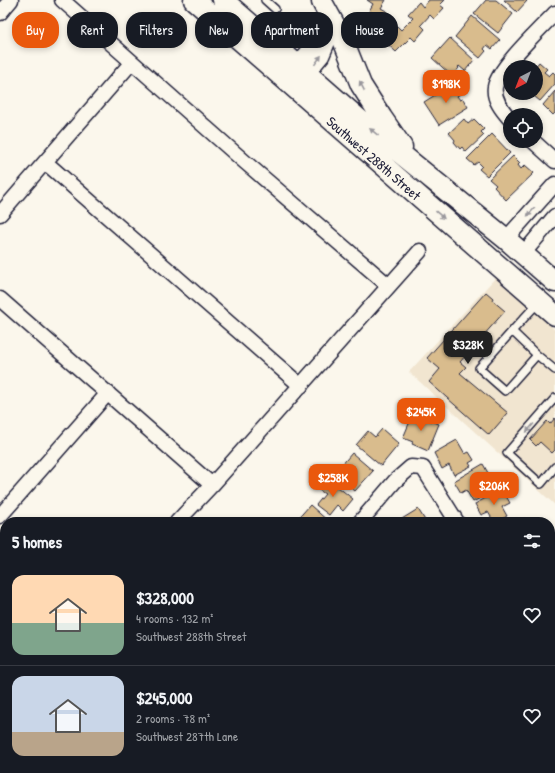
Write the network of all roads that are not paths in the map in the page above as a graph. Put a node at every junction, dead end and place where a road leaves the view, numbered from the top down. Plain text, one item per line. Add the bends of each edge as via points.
1 (62, 0) edge
2 (194, 0) edge
3 (223, 0) edge
4 (265, 0) edge
5 (321, 1) edge
6 (275, 9) dead end
7 (555, 13) edge
8 (132, 62) junction
9 (295, 76) junction
10 (503, 111) edge
11 (541, 148) edge
12 (555, 161) edge
13 (45, 162) junction
14 (414, 165) junction
15 (555, 184) edge
16 (0, 214) edge
17 (555, 216) edge
18 (506, 239) junction
19 (420, 250) dead end
20 (523, 254) junction
21 (555, 282) edge
22 (389, 286) junction
23 (539, 301) junction
24 (3, 307) edge
25 (555, 315) edge
26 (512, 331) junction
27 (537, 355) junction
28 (555, 370) edge
29 (300, 386) junction
30 (108, 393) junction
31 (555, 398) edge
32 (555, 467) edge
33 (212, 485) junction
34 (0, 516) edge
35 (182, 517) edge
36 (364, 517) edge
37 (454, 517) edge

1 - 8 street
2 - 9 main road, Southwest 288th Street
3 - 9 main road, Southwest 288th Street
4 - 6 lane
5 - 9 street via 327,26 326,49
14 -> 5 main road via 361,85 343,40
7 - 10 street via 511,61 495,86 498,102
8 - 13 street
8 - 22 street
14 -> 9 main road, Southwest 288th Street via 369,128
9 -> 23 main road, Southwest 288th Street
11 - 12 street
13 - 16 street
13 - 29 street
14 - 18 main road, Southwest 288th Street
15 -> 18 street
17 - 20 street
18 - 20 main road, Southwest 288th Street
19 - 22 street
20 - 21 main road, Southwest 288th Street
22 - 29 street
23 - 25 main road, Southwest 288th Street
23 - 26 lane
24 - 30 street
26 - 27 lane
26 - 27 lane via 479,368 505,391
27 - 28 lane
29 - 33 street
30 - 33 street
30 - 34 street
31 -> 32 lane via 507,453 541,484
33 - 35 street
36 - 37 street via 394,481 411,467 423,468

